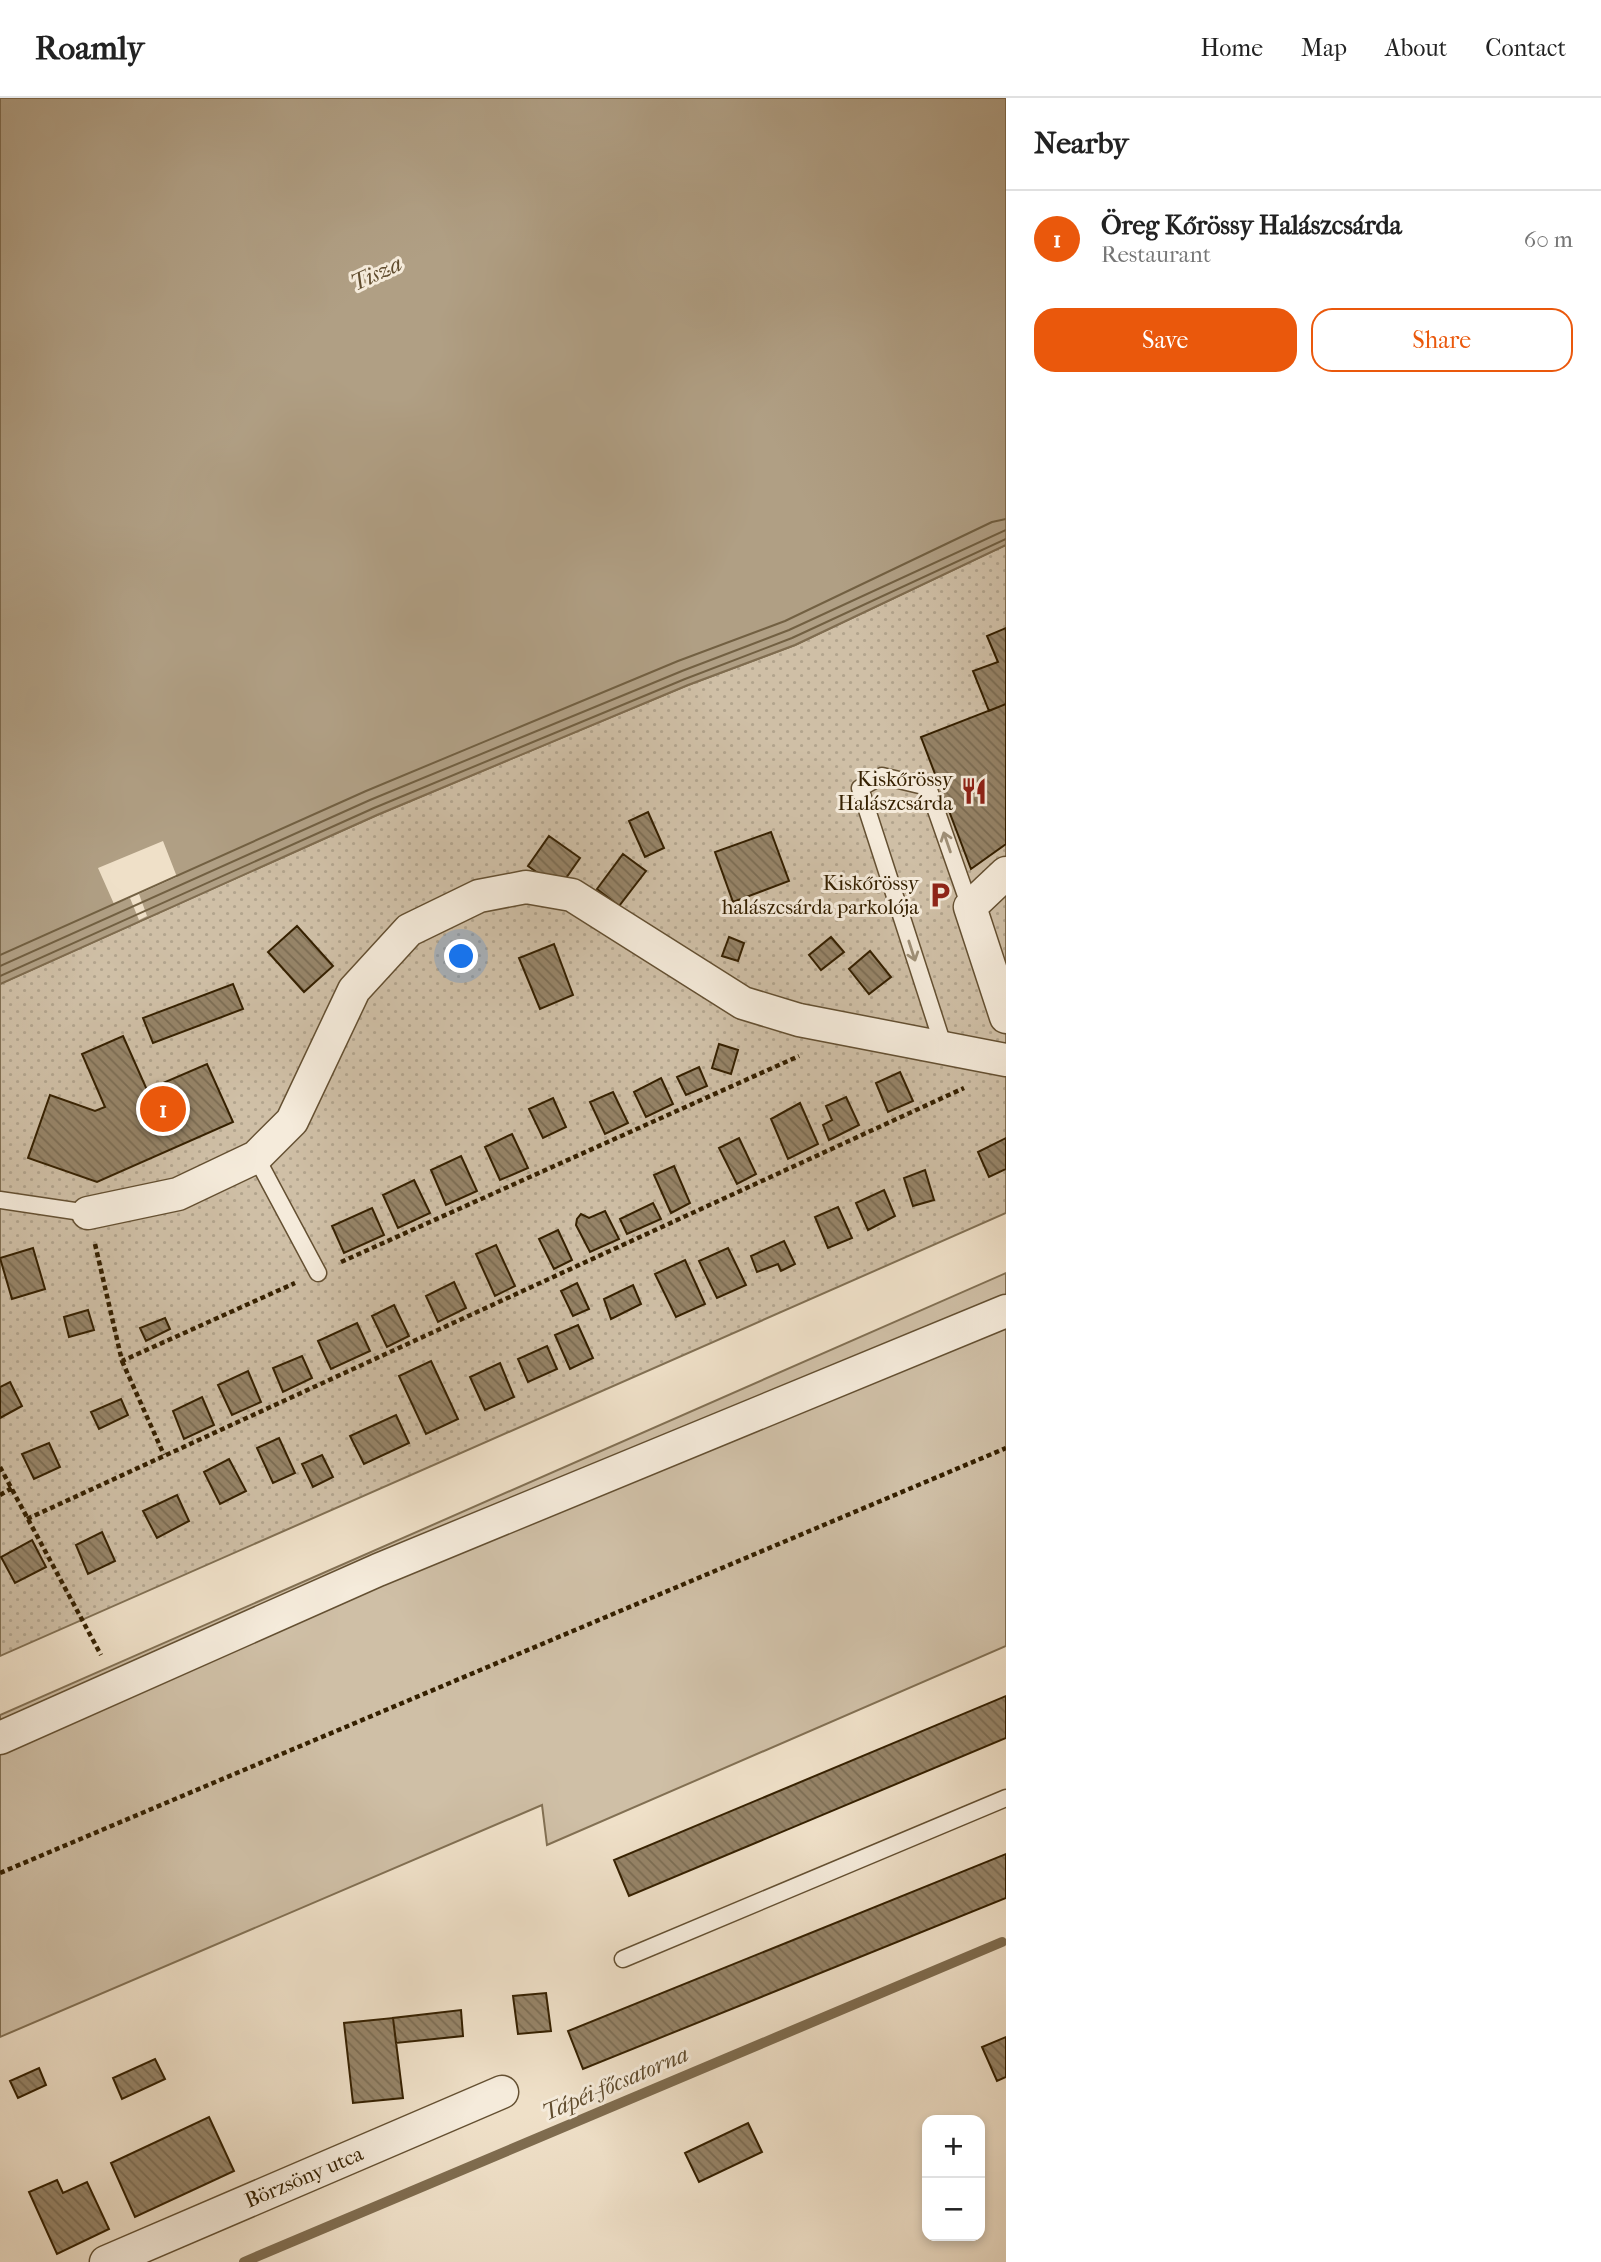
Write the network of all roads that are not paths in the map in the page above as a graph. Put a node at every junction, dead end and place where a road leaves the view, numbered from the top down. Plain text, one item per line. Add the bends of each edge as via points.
1 (1006, 873) edge
2 (970, 907) junction
3 (1006, 1017) edge
4 (944, 1048) junction
5 (1006, 1059) edge
6 (256, 1157) junction
7 (0, 1200) edge
8 (88, 1213) joint
9 (318, 1273) road end
10 (1006, 1311) edge
11 (0, 1738) edge
12 (1006, 1798) edge
13 (623, 1959) dead end
14 (502, 2092) dead end
15 (106, 2262) edge

1 - 2 street
2 - 3 street
2 -> 4 lane via 928,787 882,776 860,788
4 - 5 street
4 - 6 street via 799,1020 743,1003 572,895 526,887 479,896 409,930 354,990 292,1121
6 - 8 street via 178,1194
6 - 9 lane
7 - 8 lane
10 - 11 street via 378,1570
12 - 13 lane
14 - 15 street, Börzsöny utca

